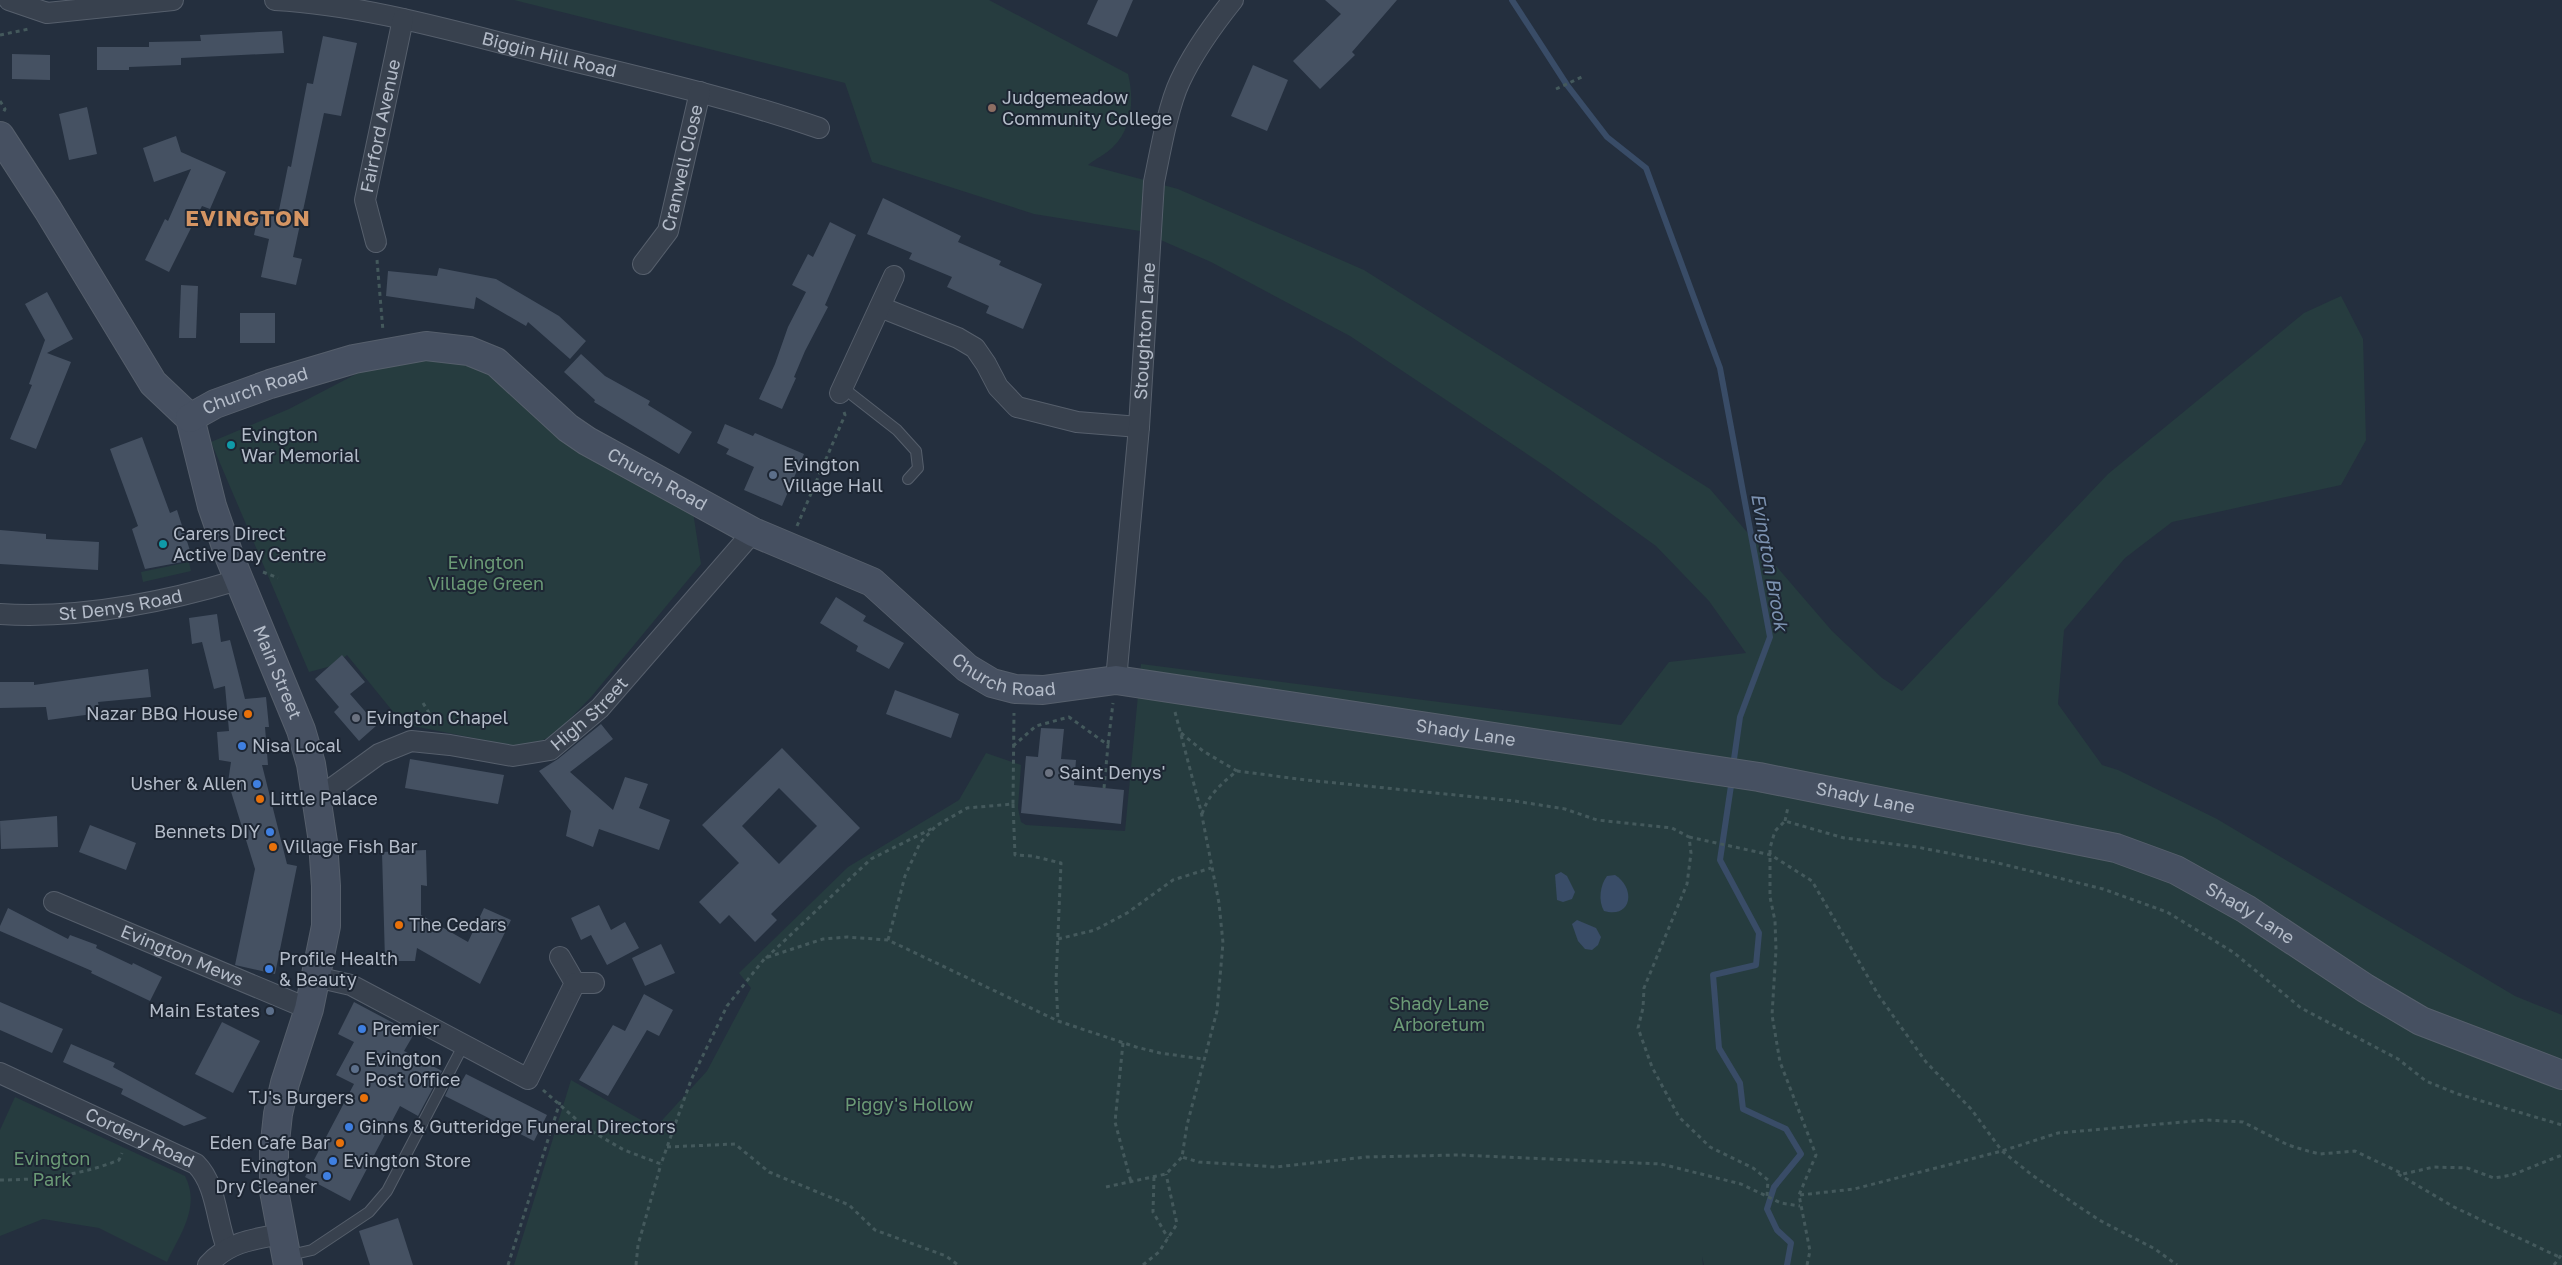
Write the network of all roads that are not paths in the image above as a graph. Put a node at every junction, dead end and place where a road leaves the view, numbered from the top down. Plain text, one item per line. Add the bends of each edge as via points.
1 (9, 0) edge
2 (174, 0) edge
3 (275, 0) edge
4 (1233, 0) edge
5 (403, 19) junction
6 (700, 92) junction
7 (819, 128) dead end
8 (0, 136) edge
9 (376, 242) road end
10 (643, 264) dead end
11 (894, 276) dead end
12 (880, 307) junction
13 (841, 390) joint
14 (190, 418) junction
15 (1139, 427) junction
16 (908, 479) dead end
17 (752, 532) junction
18 (238, 580) junction
19 (0, 614) edge
20 (1116, 680) junction
21 (317, 799) junction
22 (54, 902) dead end
23 (560, 957) dead end
24 (316, 977) junction
25 (574, 983) junction
26 (594, 983) dead end
27 (309, 1009) junction
28 (464, 1046) junction
29 (0, 1073) edge
30 (2562, 1076) edge
31 (227, 1248) junction
32 (286, 1252) edge
33 (208, 1265) edge

1 - 2 street via 47,13
3 - 5 street, Biggin Hill Road
4 - 15 street, Stoughton Lane via 1209,30 1179,82 1162,144 1154,182
5 - 6 street, Biggin Hill Road
5 - 9 street, Fairford Avenue via 365,200
6 - 7 street, Biggin Hill Road
6 - 10 street, Cranwell Close via 668,231
8 - 14 street via 153,383
11 - 12 street
12 - 13 street
12 - 15 street via 975,348 998,386 1017,407 1077,422
13 - 16 lane via 897,430 916,451 918,468
14 - 17 street, Church Road via 215,404 270,384 354,359 426,346 469,351 496,362 568,428 587,441
14 - 18 street, Main Street via 212,506
15 - 20 street, Stoughton Lane
17 - 20 street, Church Road via 872,582 967,668 992,683 1015,689 1043,690
17 - 21 street, High Street via 600,708 550,750 513,756 411,741 379,754
18 - 19 street, St Denys Road via 128,606 79,612
18 - 21 street, Main Street via 301,730
20 - 30 street, Shady Lane via 1760,777 2116,848 2167,867 2246,909 2421,1021
21 - 24 street, Main Street via 326,886 326,926
22 - 27 street, Evington Mews
23 - 25 street
24 - 27 street, Main Street
24 - 28 street via 351,985
25 - 26 street
25 - 28 street via 528,1079
27 - 32 street, Main Street via 285,1083 274,1150 274,1191
28 - 32 lane via 387,1191 369,1212 312,1250
29 - 31 street, Cordery Road via 196,1164 209,1182
31 - 32 street via 247,1240
31 - 33 street

